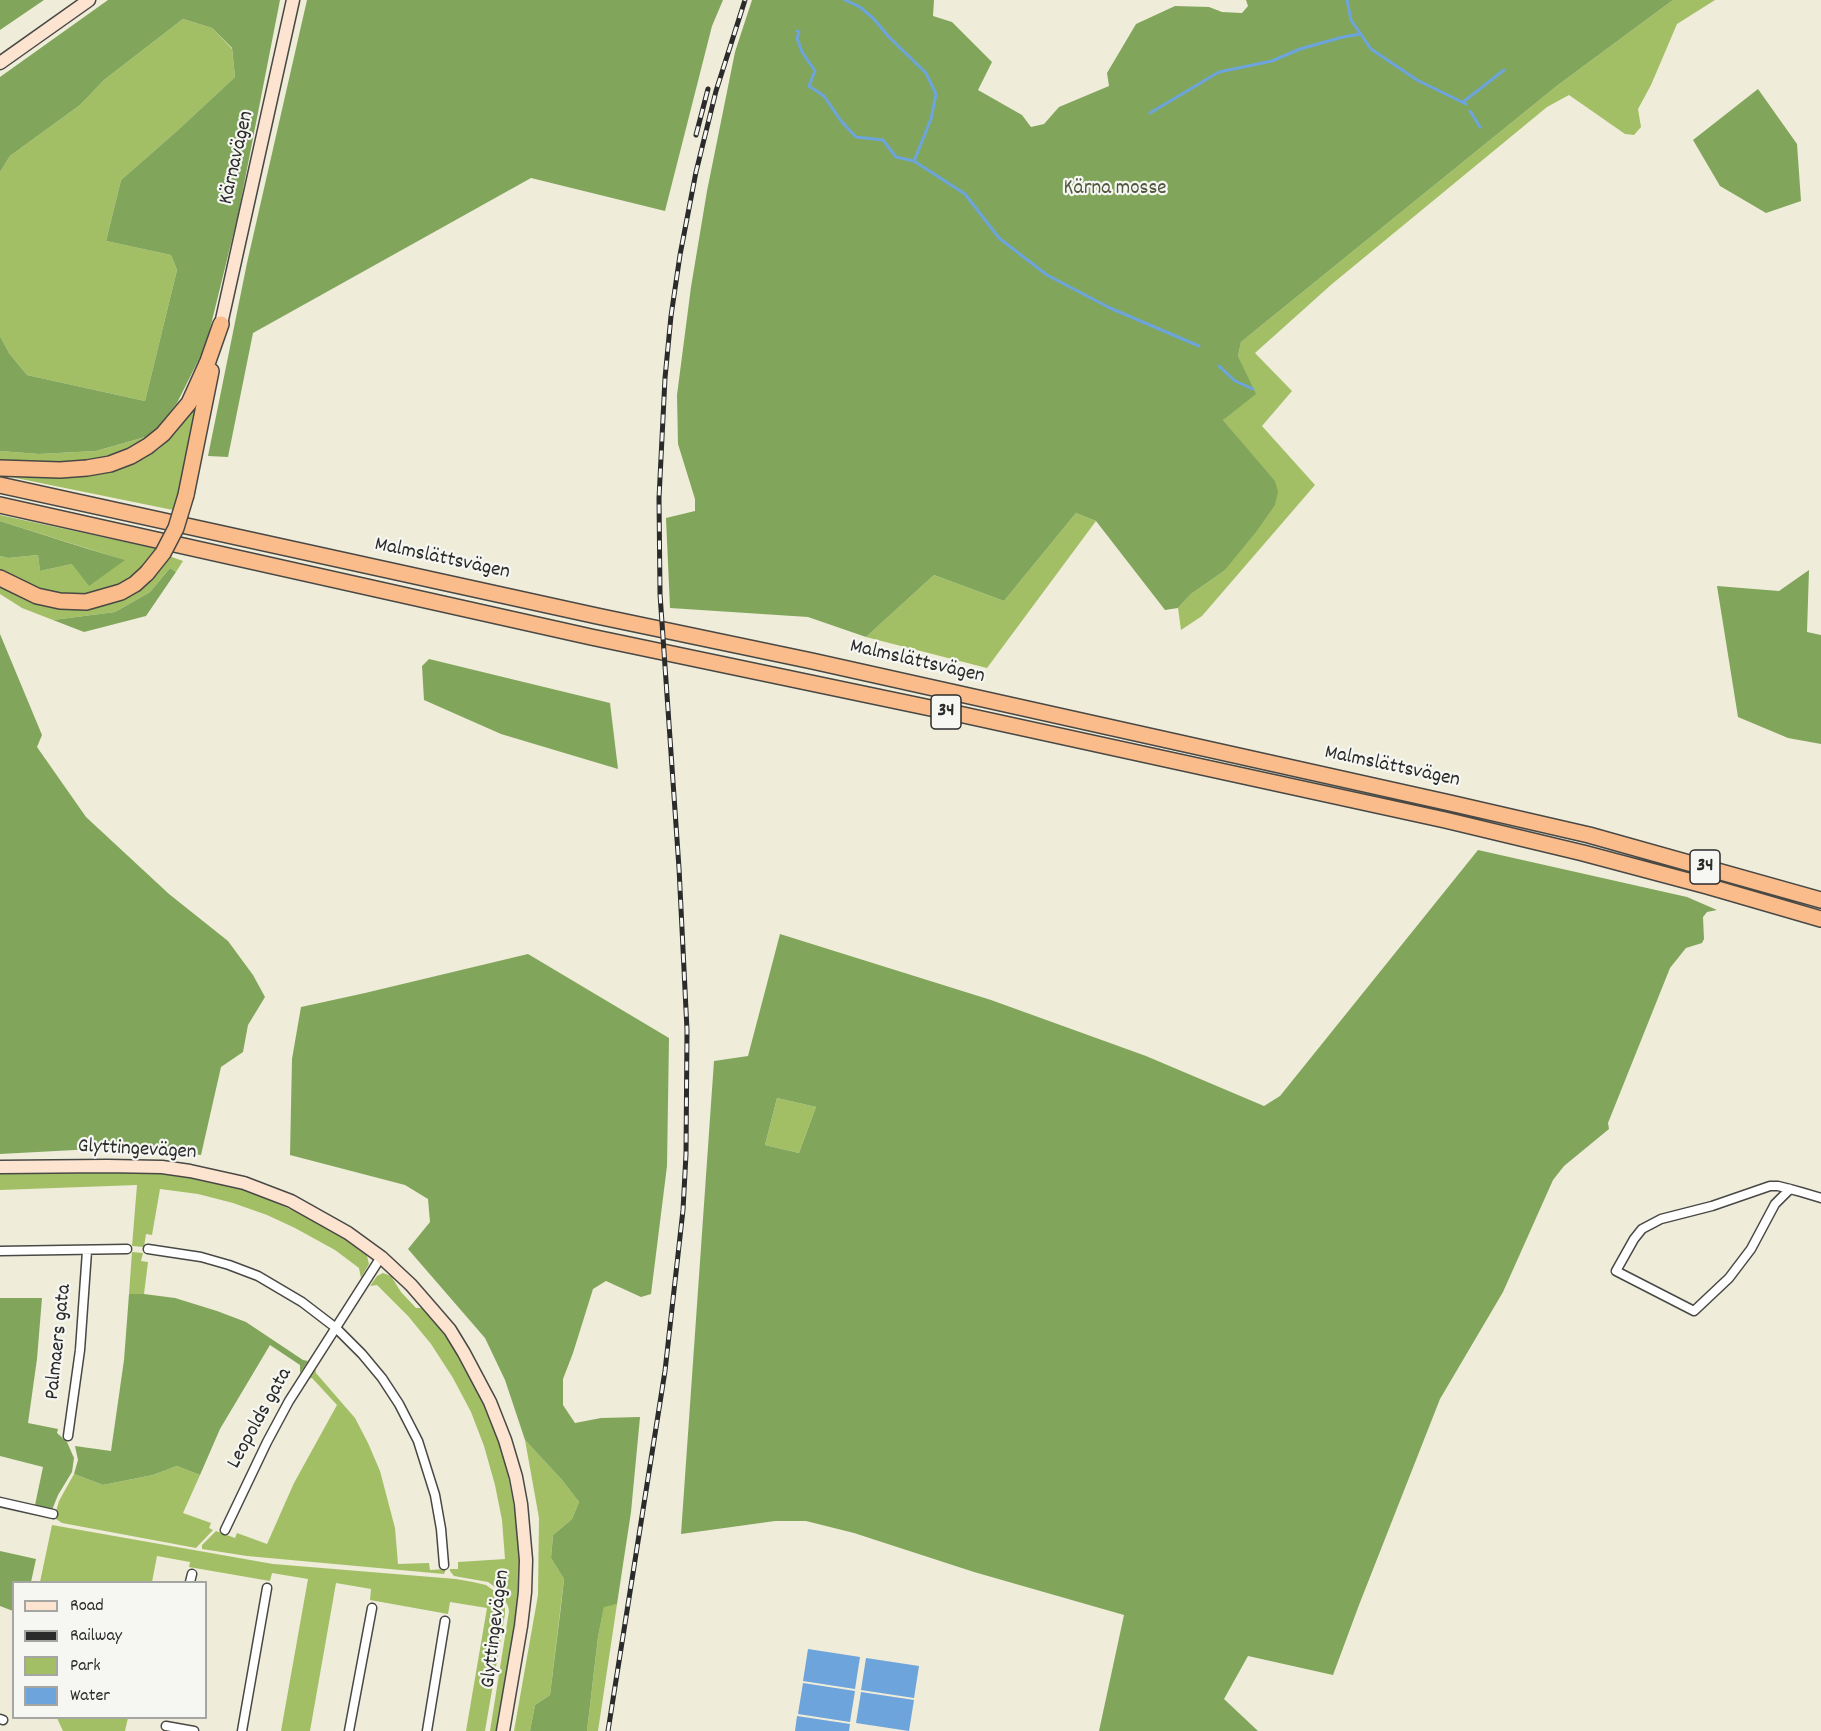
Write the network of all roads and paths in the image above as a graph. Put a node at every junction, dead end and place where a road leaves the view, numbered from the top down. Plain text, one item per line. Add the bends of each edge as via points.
1 (89, 0) edge
2 (293, 0) edge
3 (0, 63) edge
4 (221, 324) junction
5 (0, 468) edge
6 (0, 485) edge
7 (0, 505) edge
8 (0, 578) edge
9 (1821, 900) edge
10 (1821, 919) edge
11 (0, 1167) edge
12 (1790, 1189) junction
13 (1821, 1198) edge
14 (127, 1249) dead end
15 (148, 1249) dead end
16 (0, 1251) edge
17 (87, 1251) junction
18 (381, 1257) junction
19 (336, 1328) junction
20 (68, 1436) dead end
21 (0, 1502) edge
22 (53, 1514) dead end
23 (225, 1530) dead end
24 (444, 1565) dead end
25 (267, 1588) dead end
26 (372, 1608) dead end
27 (446, 1621) dead end
28 (166, 1725) edge
29 (194, 1731) edge
30 (242, 1731) edge
31 (349, 1731) edge
32 (427, 1731) edge
33 (503, 1731) edge

1 - 3 street
2 - 4 street, Kärnavägen
4 - 5 highway via 189,403 148,446 110,464 87,468
4 - 8 highway, bridge via 186,495 176,528 147,573 121,592 86,602 37,596
6 - 9 highway, Malmslättsvägen / 34 via 812,660 1450,803 1588,835
7 - 10 highway, Malmslättsvägen / 34 via 591,637 1445,820 1583,853
11 - 18 street, Glyttingevägen via 162,1167 219,1176 291,1201
12 - 12 street via 1761,1188 1661,1219 1642,1229 1616,1271 1694,1311 1729,1278 1751,1249 1775,1204
12 - 13 street
14 - 17 street
15 - 19 street via 201,1257 258,1276
16 - 17 street
17 - 20 street, Palmaers gata via 80,1350
18 - 19 street, Leopolds gata
18 - 33 street, Glyttingevägen via 450,1330 490,1402 516,1477 524,1532 525,1592
19 - 23 street, Leopolds gata via 267,1442
19 - 24 street via 382,1378 418,1441 435,1495
21 - 22 street
25 - 30 street
26 - 31 street
27 - 32 street
28 - 29 street

